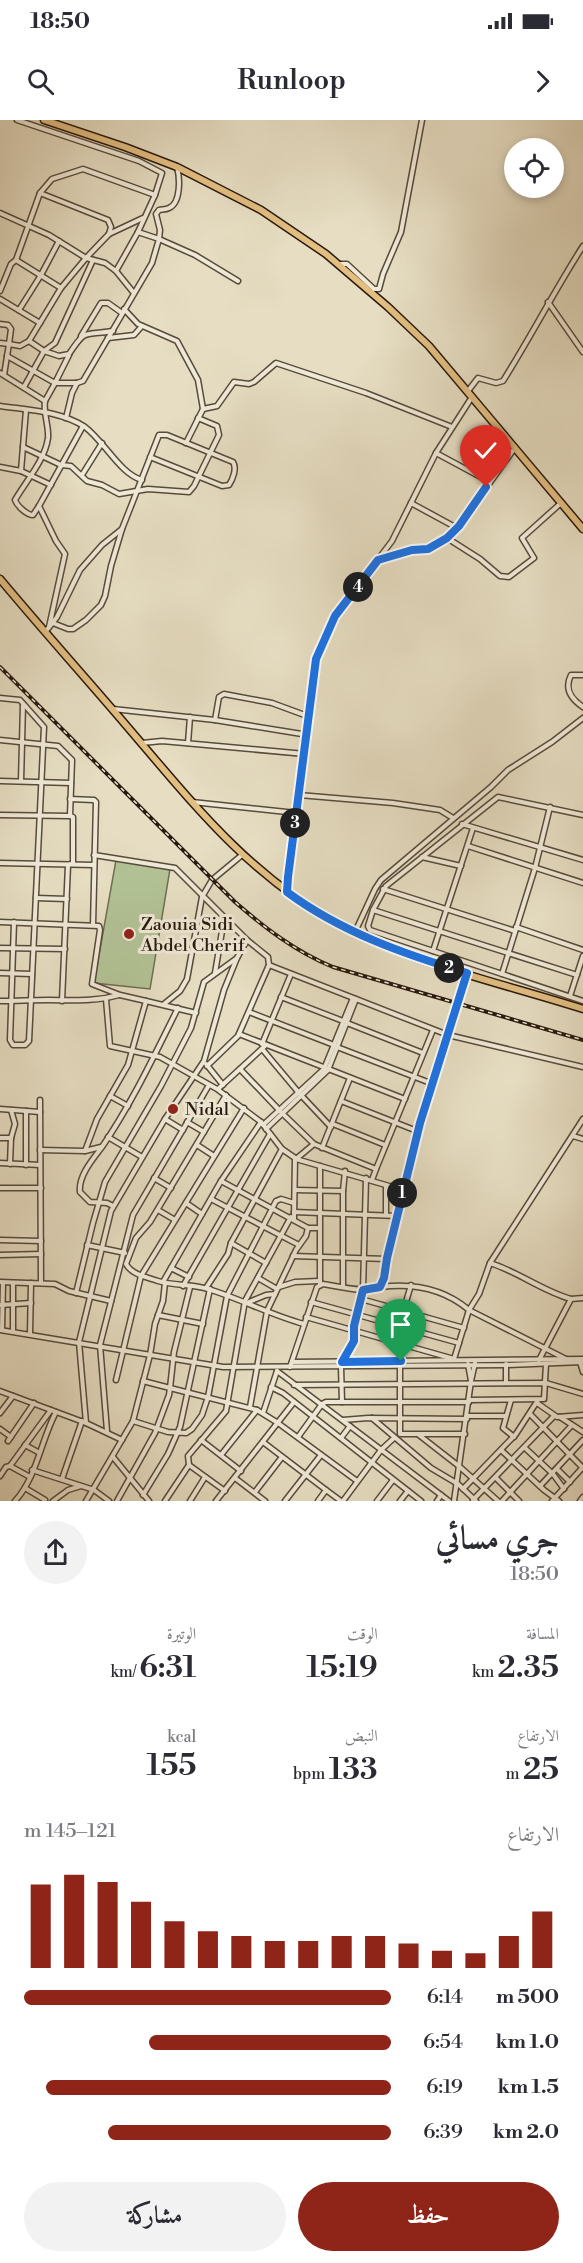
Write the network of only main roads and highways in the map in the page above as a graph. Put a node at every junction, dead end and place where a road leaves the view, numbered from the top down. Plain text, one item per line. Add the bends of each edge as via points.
1 (44, 120) edge
2 (583, 529) edge
3 (0, 579) edge
4 (583, 1008) edge

1 - 2 main road via 177,167 261,210 339,264 411,327
3 - 4 main road via 192,802 242,855 287,892 354,932 405,953

